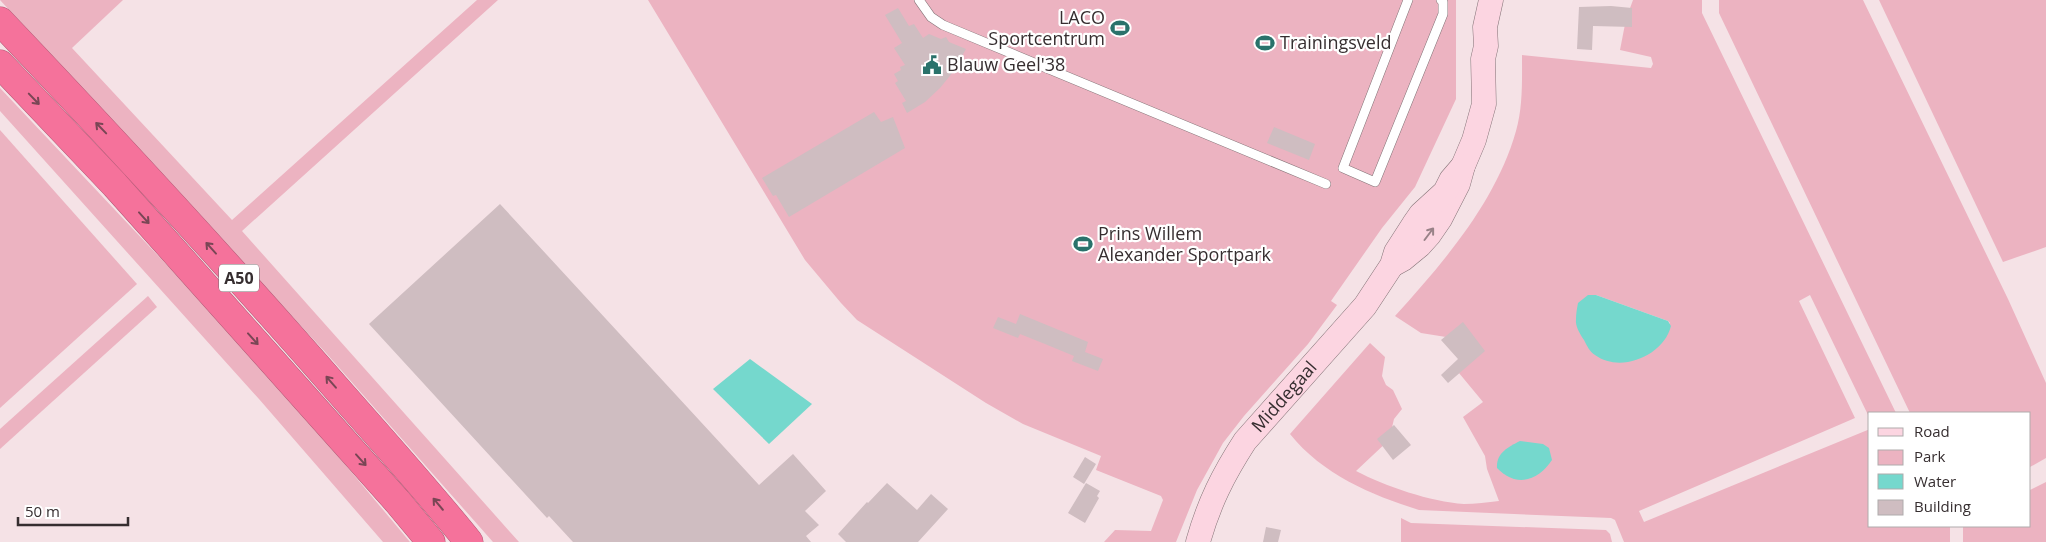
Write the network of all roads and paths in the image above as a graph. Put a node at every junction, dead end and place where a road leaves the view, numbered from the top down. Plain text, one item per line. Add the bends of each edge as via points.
1 (919, 0) edge
2 (1408, 0) edge
3 (1441, 0) edge
4 (1479, 0) edge
5 (1491, 0) edge
6 (0, 21) edge
7 (1483, 59) junction
8 (0, 64) edge
9 (1326, 184) dead end
10 (431, 542) edge
11 (469, 542) edge
12 (1198, 542) edge

1 - 9 lane via 931,17 943,24
2 - 3 lane via 1343,168 1375,182 1443,14
4 - 7 street, Middegaal via 1478,46
5 - 7 street, Middegaal
11 -> 6 highway, A50 via 285,328
7 - 12 street, Middegaal via 1484,104 1463,166 1445,192 1421,214 1365,306 1245,441 1208,508
8 -> 10 highway, A50 via 115,185

